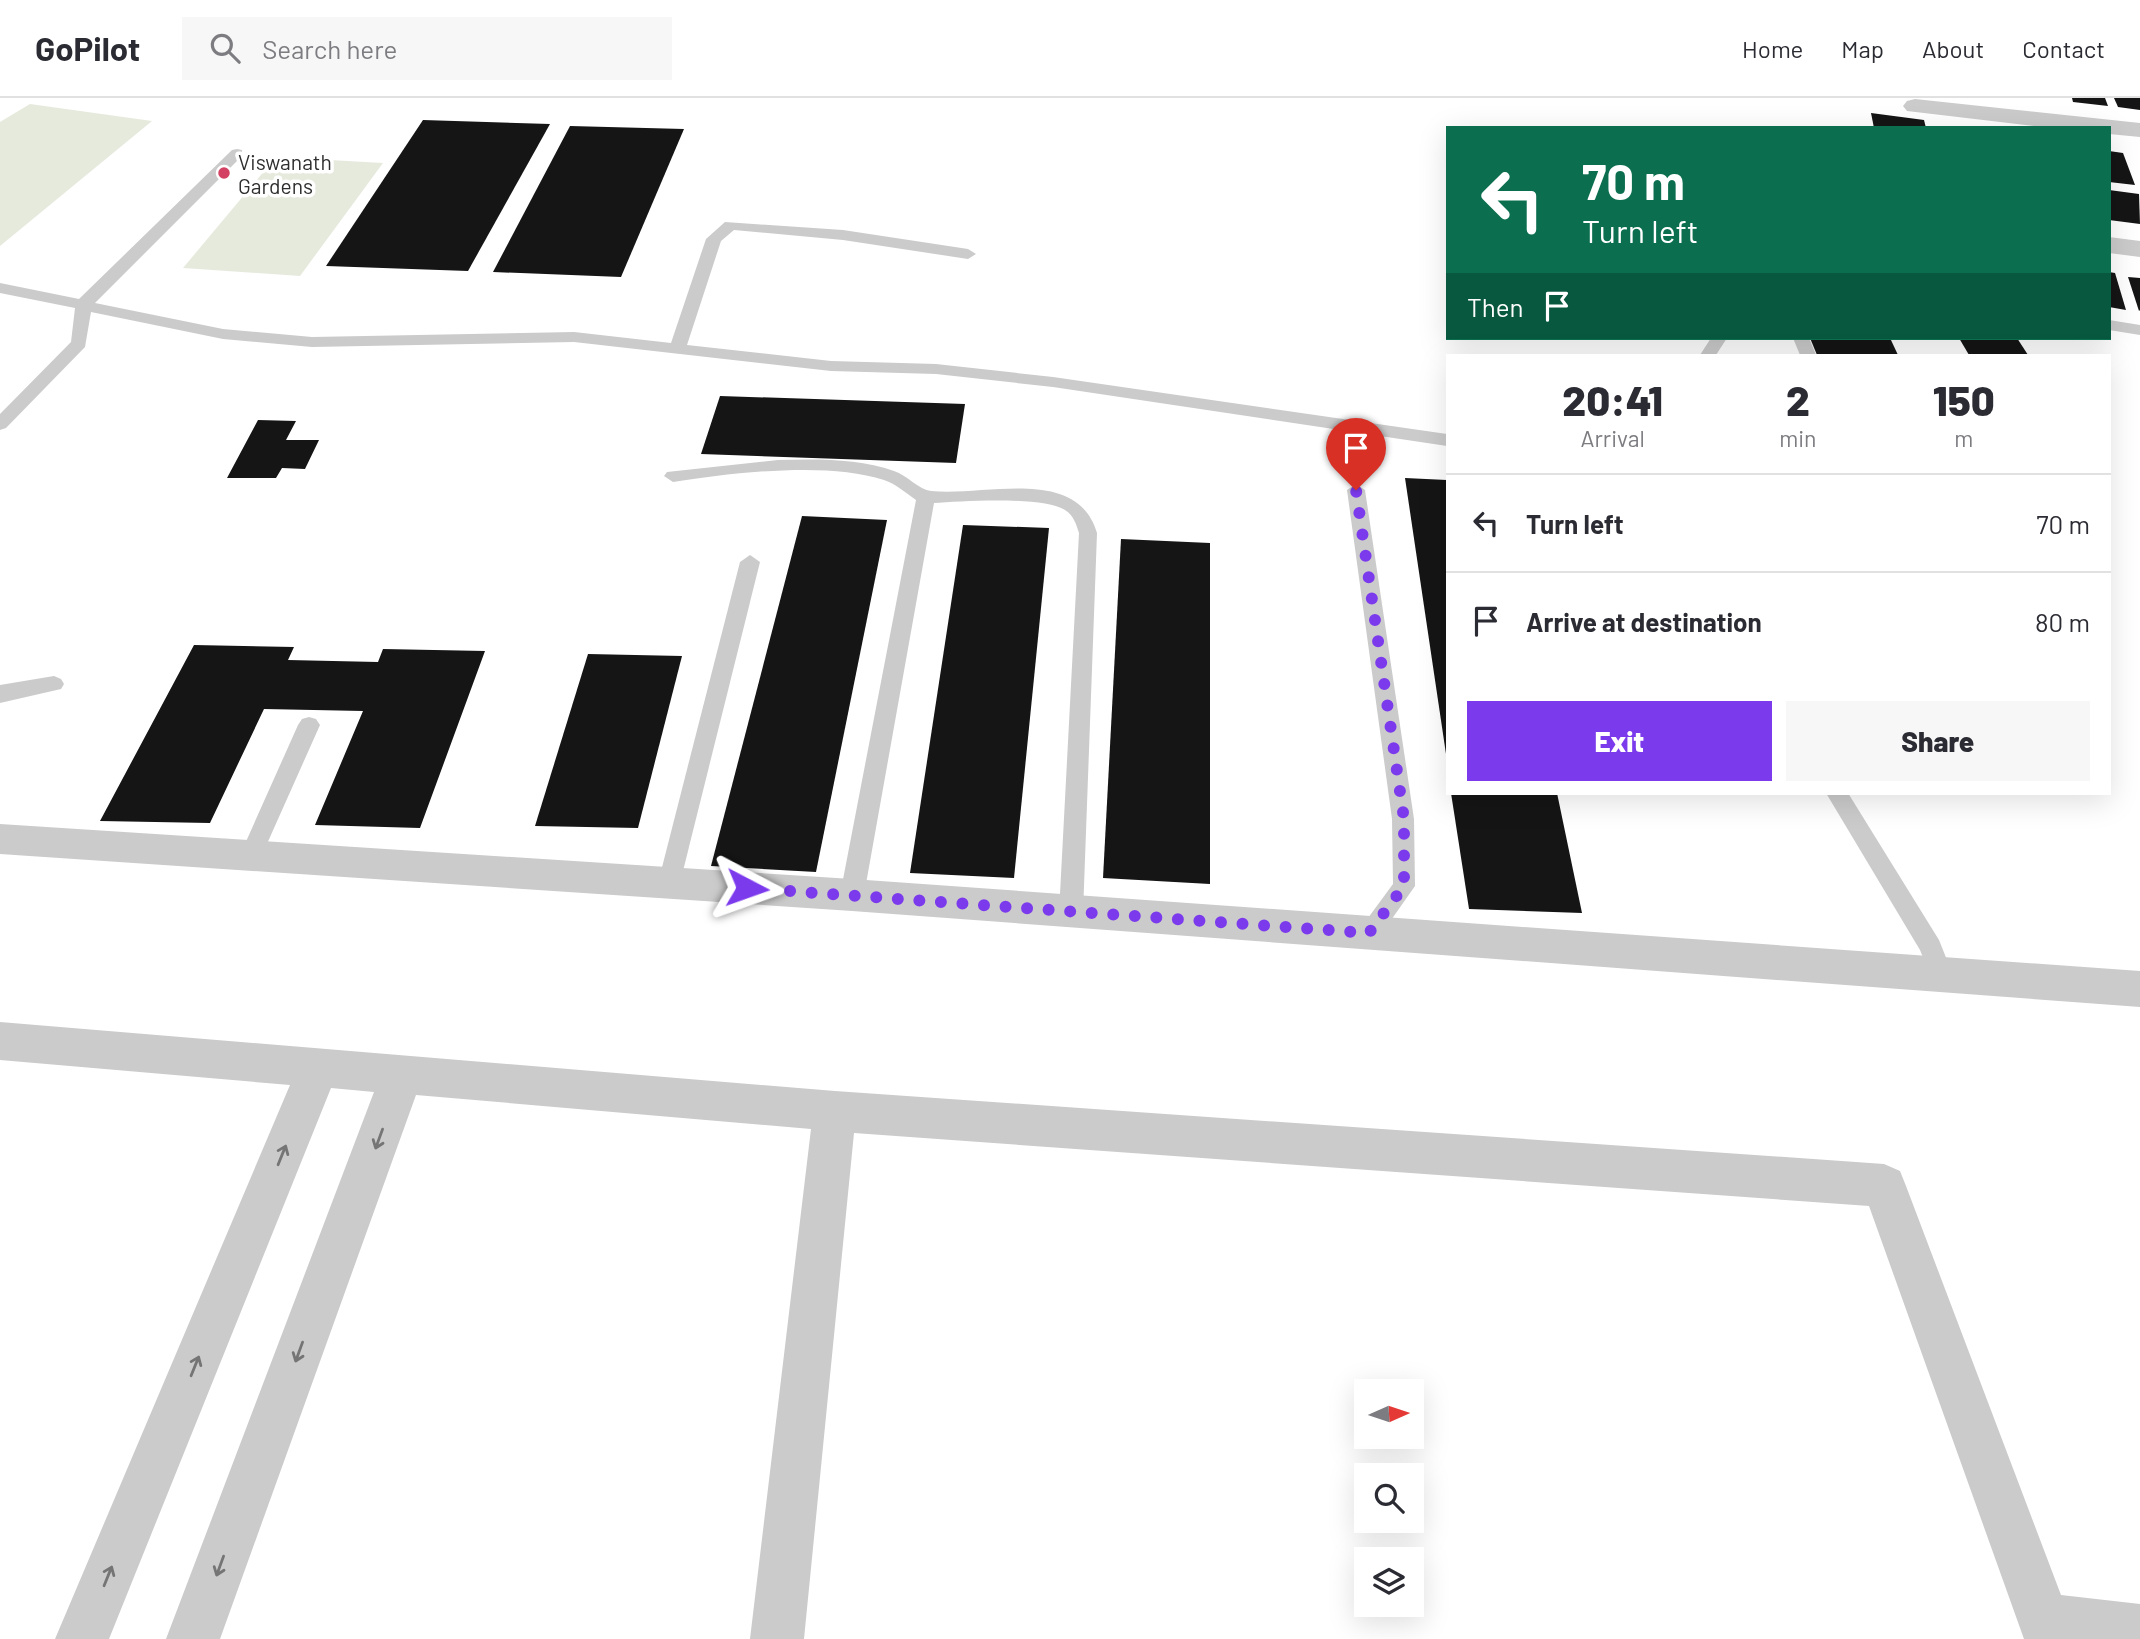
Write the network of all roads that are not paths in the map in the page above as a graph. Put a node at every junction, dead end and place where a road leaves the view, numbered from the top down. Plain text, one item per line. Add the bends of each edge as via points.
1 (1915, 106) dead end
2 (2102, 126) edge
3 (2111, 127) edge
4 (2140, 130) edge
5 (237, 153) dead end
6 (2111, 245) edge
7 (2140, 249) edge
8 (968, 254) dead end
9 (0, 288) edge
10 (84, 304) junction
11 (2111, 325) edge
12 (2140, 330) edge
13 (677, 349) junction
14 (0, 424) edge
15 (1446, 440) edge
16 (673, 476) dead end
17 (1356, 490) dead end
18 (926, 498) junction
19 (750, 562) dead end
20 (54, 684) dead end
21 (0, 695) edge
22 (309, 725) dead end
23 (1838, 795) edge
24 (0, 839) edge
25 (251, 855) junction
26 (669, 883) junction
27 (852, 895) junction
28 (1071, 913) junction
29 (1369, 933) junction
30 (1941, 975) junction
31 (2140, 989) edge
32 (0, 1041) edge
33 (318, 1068) junction
34 (402, 1075) junction
35 (835, 1111) junction
36 (2048, 1629) edge
37 (2140, 1631) edge
38 (82, 1639) edge
39 (193, 1639) edge
40 (777, 1639) edge

1 - 2 street
3 - 4 street
5 - 10 lane
6 - 7 street
8 - 13 lane via 843,235 730,225 713,239
9 - 10 lane
10 - 13 lane via 223,334 312,342 574,337
10 - 14 lane via 79,343
11 - 12 lane
13 - 15 lane via 831,366 936,369 1054,382
16 - 18 lane via 732,467 830,468 886,474
17 - 29 lane via 1404,819 1404,886
18 - 27 lane
18 - 28 lane via 965,493 1065,501 1083,515 1088,533
19 - 26 lane
20 - 21 lane
22 - 25 lane
23 - 30 lane via 1931,947
24 - 25 street
25 - 26 street
26 - 27 street
27 - 28 street
28 - 29 street
29 - 30 street
30 - 31 street
32 - 33 street
33 - 34 street
38 -> 33 street
34 - 35 street
34 -> 39 street
35 - 36 street via 1884,1186
35 - 40 street
36 - 37 street

